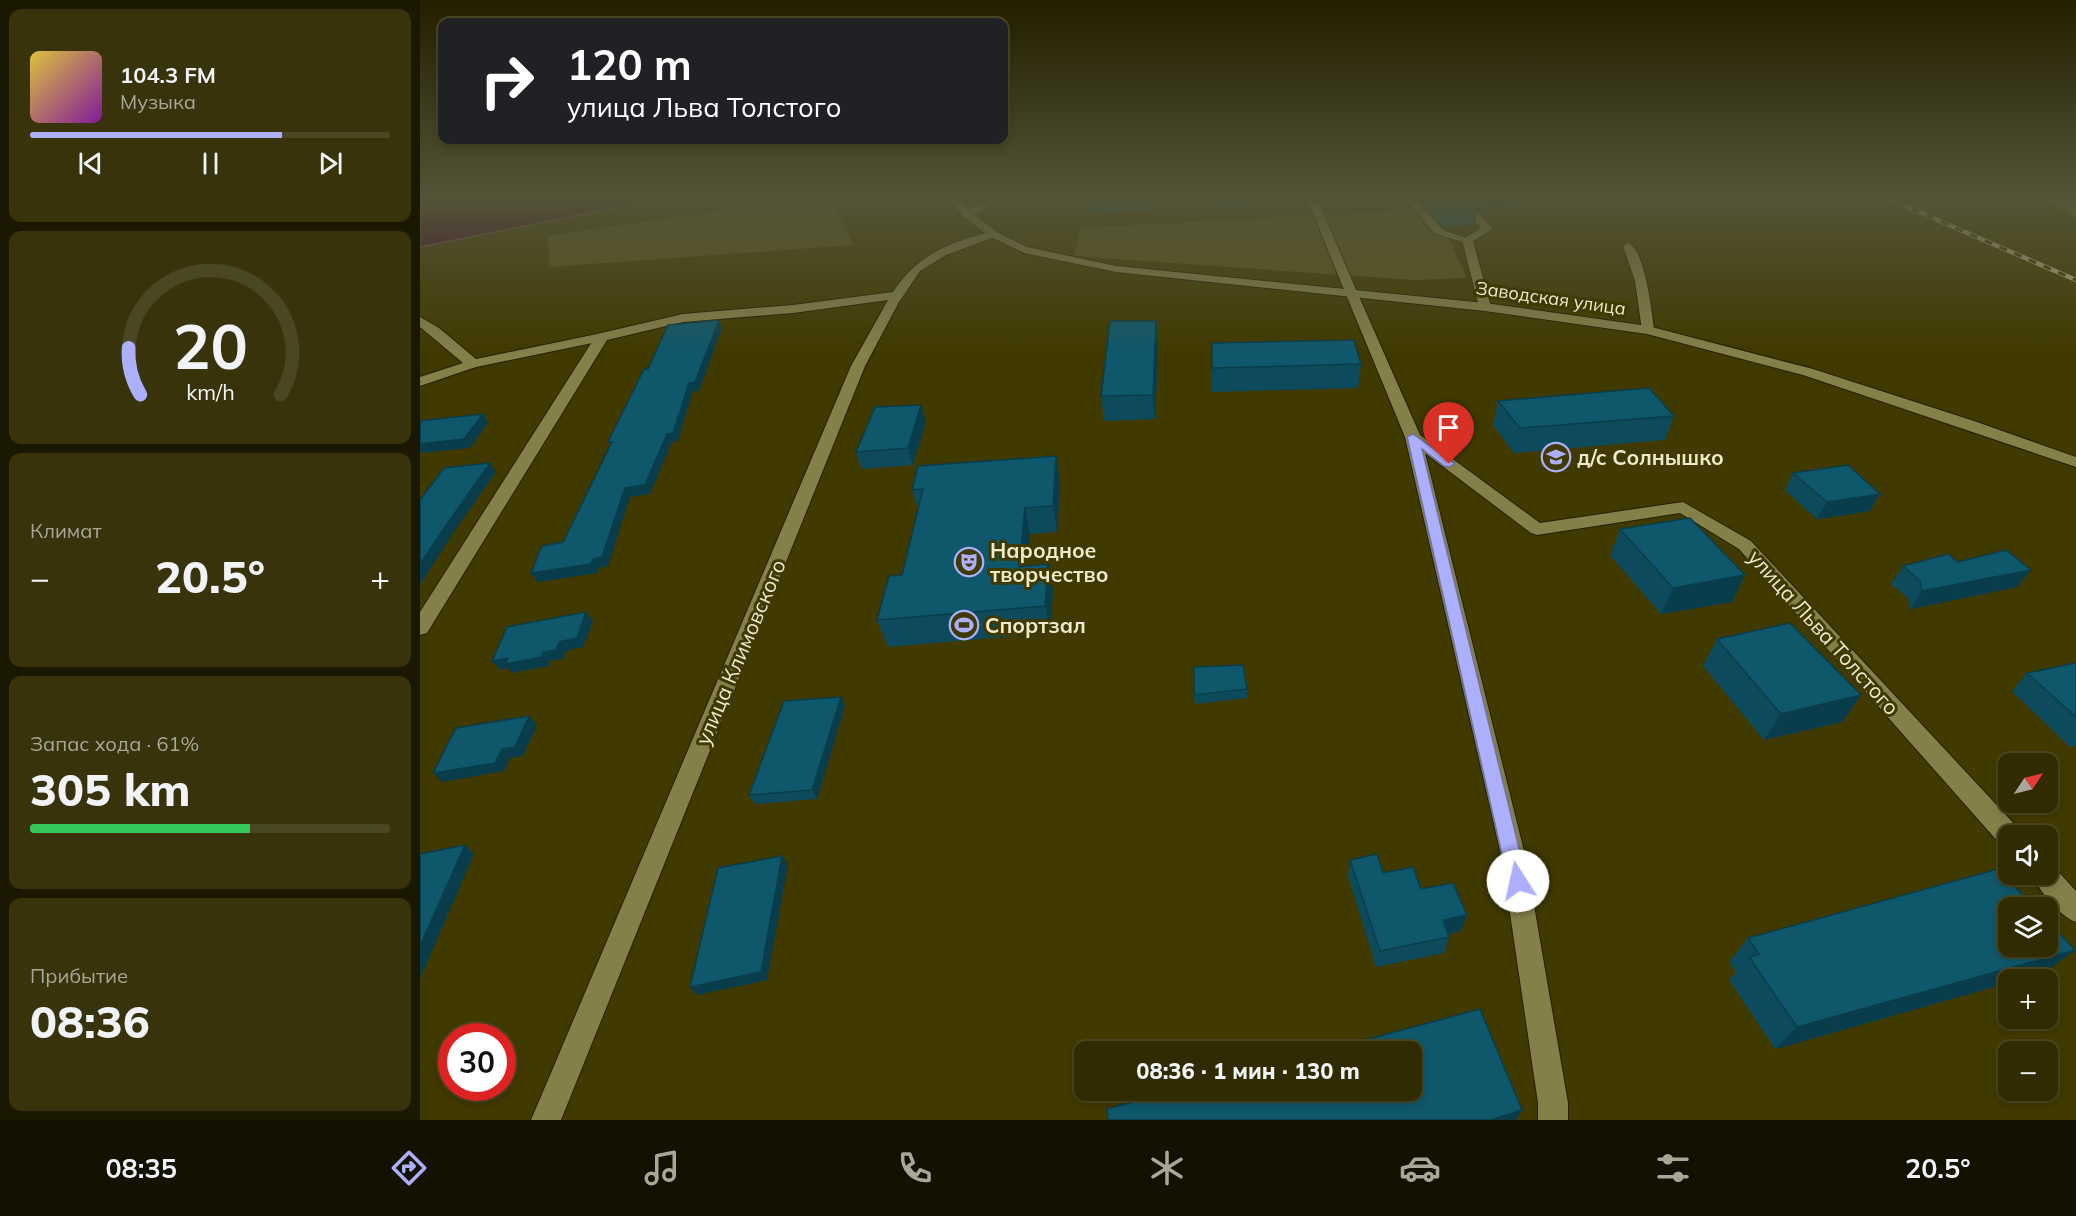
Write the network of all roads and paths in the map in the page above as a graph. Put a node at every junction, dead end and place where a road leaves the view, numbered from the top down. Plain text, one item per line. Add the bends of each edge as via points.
1 (955, 248) edge
2 (1021, 248) edge
3 (1333, 248) edge
4 (1469, 248) edge
5 (1629, 248) edge
6 (1352, 292) junction
7 (898, 295) junction
8 (1485, 307) junction
9 (420, 321) edge
10 (1648, 330) junction
11 (602, 337) junction
12 (473, 364) junction
13 (420, 382) edge
14 (1413, 437) junction
15 (2076, 462) edge
16 (420, 628) edge
17 (1999, 825) edge
18 (2054, 885) edge
19 (2076, 910) edge
20 (546, 1120) edge
21 (1553, 1120) edge

1 - 7 street, улица Климовского via 917,269
2 - 6 street, Заводская улица via 1116,269
3 - 6 street
4 - 8 street
5 - 10 street via 1641,280
6 - 8 street, Заводская улица
6 - 14 street
7 - 11 street via 683,318
7 - 20 street, улица Климовского via 858,366
8 - 10 street, Заводская улица
9 - 12 street
10 - 15 street, Заводская улица via 1808,372
11 - 12 street
11 - 16 street
12 - 13 street
14 - 17 street, улица Льва Толстого via 1538,529 1683,507 1745,545
14 - 21 street via 1514,859
18 - 19 street

